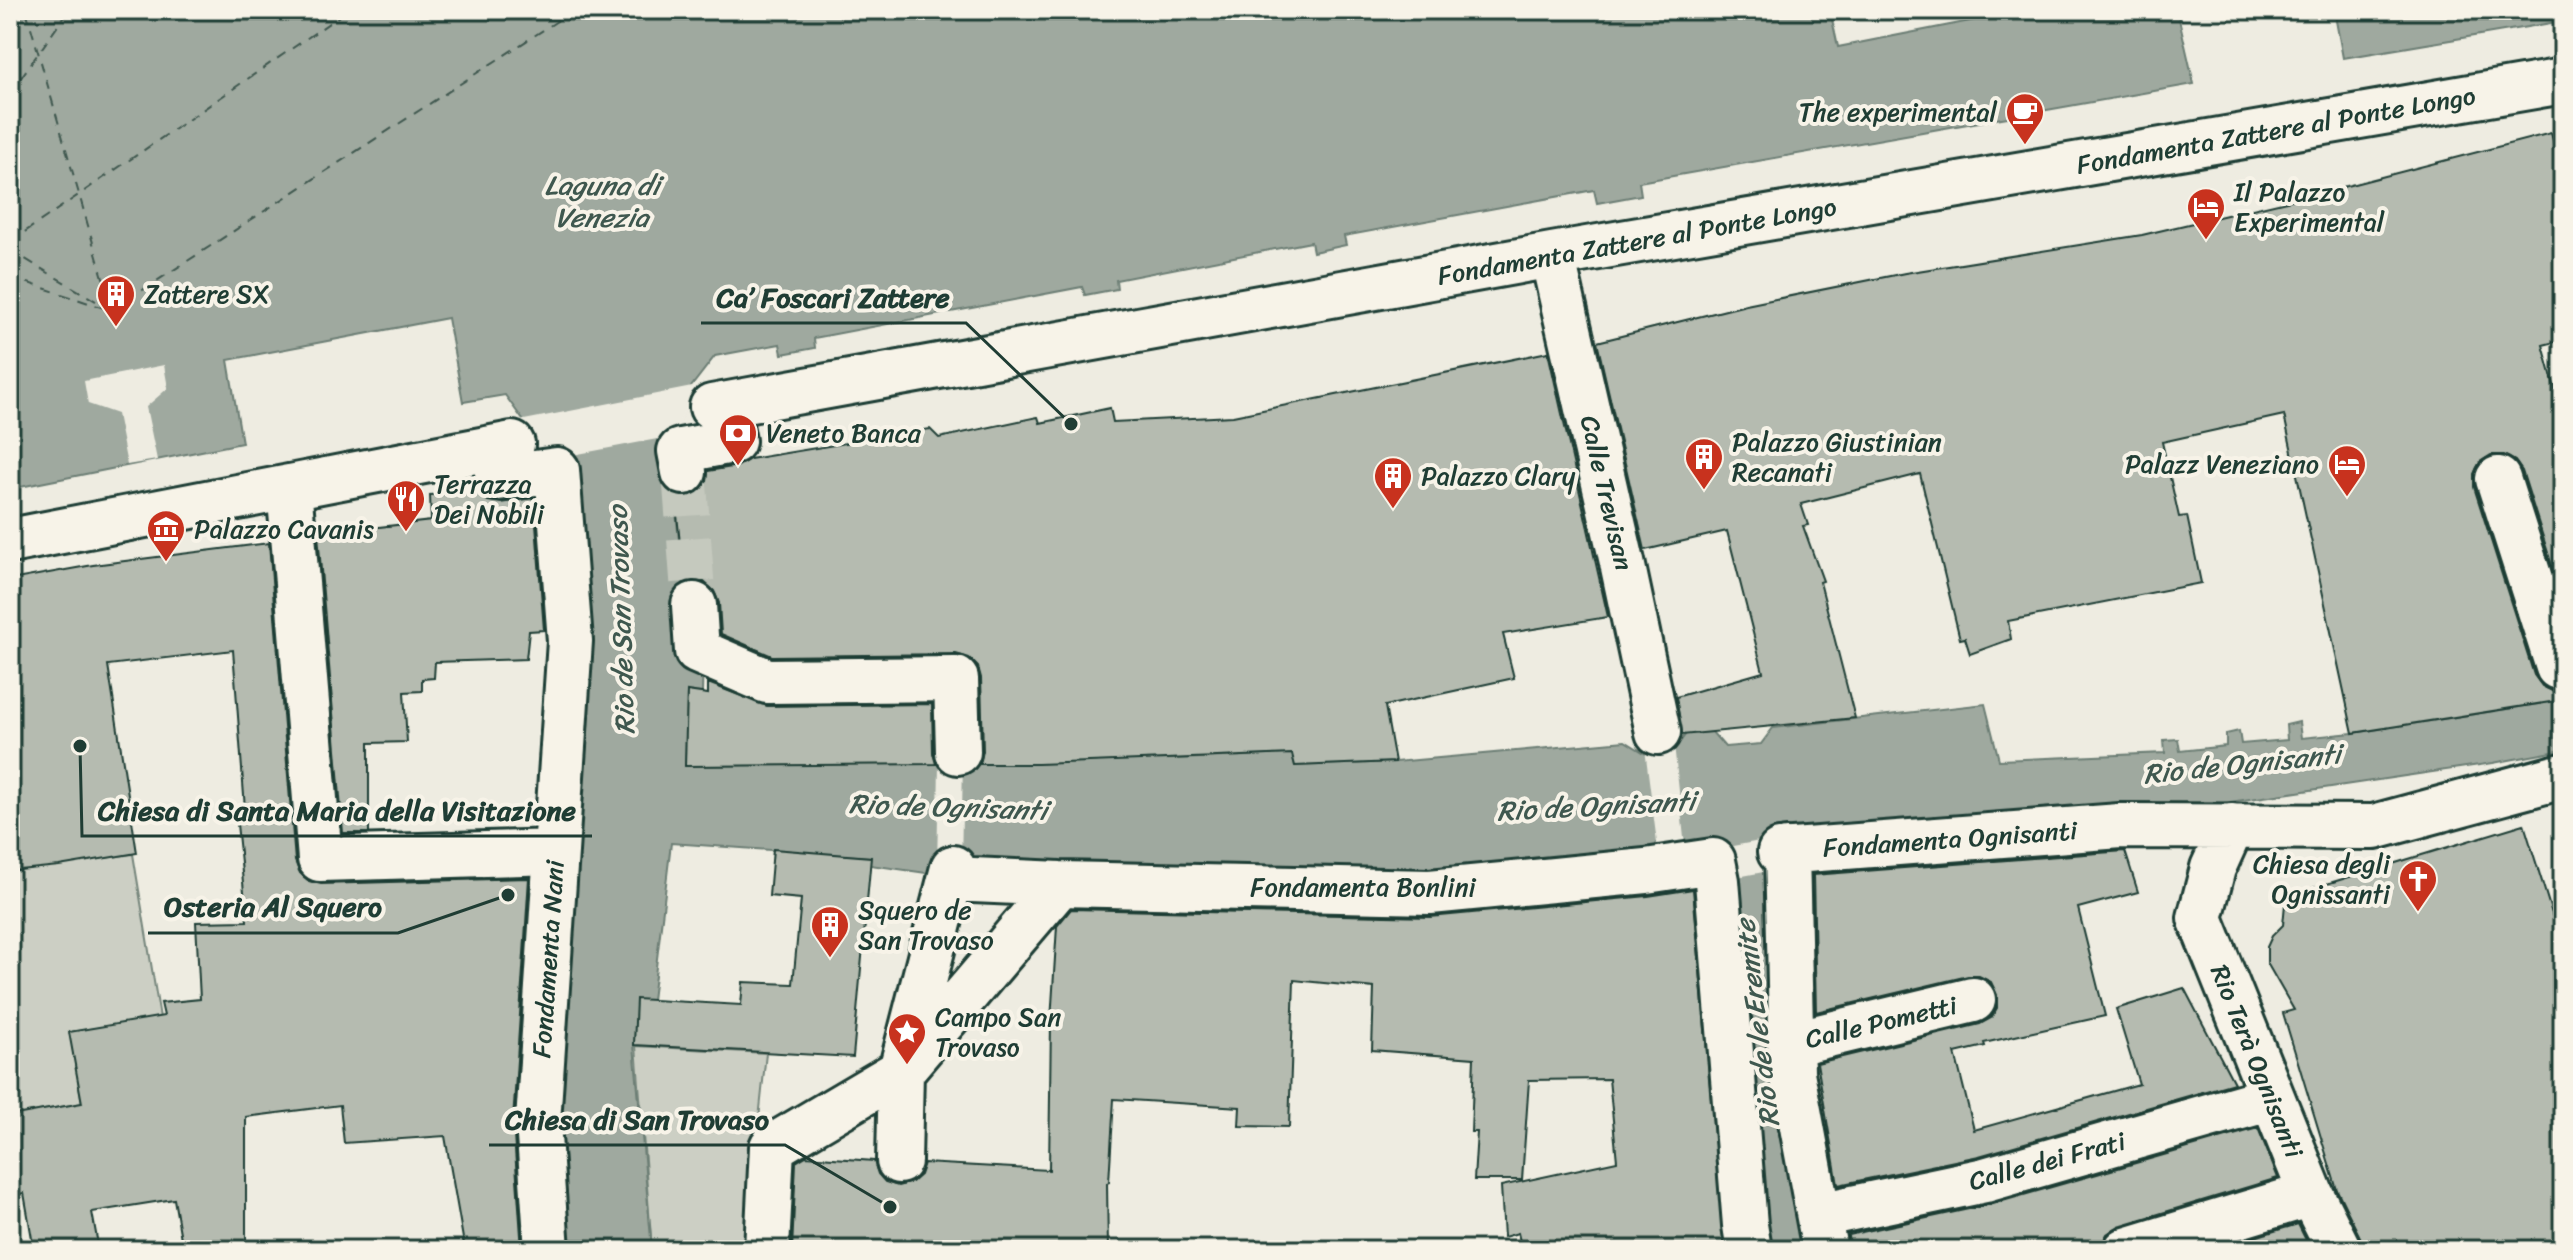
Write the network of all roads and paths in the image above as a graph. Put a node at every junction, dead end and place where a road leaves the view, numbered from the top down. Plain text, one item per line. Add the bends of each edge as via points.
1 (2563, 81) edge
2 (1552, 255) junction
3 (684, 472) tunnel mouth
4 (2498, 479) dead end
5 (289, 487) junction
6 (10, 541) edge
7 (694, 605) tunnel mouth
8 (2558, 667) dead end
9 (1658, 732) dead end
10 (958, 752) dead end
11 (2563, 776) edge
12 (2232, 826) junction
13 (555, 852) junction
14 (1060, 884) junction
15 (1973, 1000) dead end
16 (1790, 1044) junction
17 (901, 1071) junction
18 (2272, 1098) junction
19 (899, 1161) dead end
20 (2311, 1194) junction
21 (1822, 1233) edge
22 (547, 1250) edge
23 (767, 1250) edge
24 (1749, 1250) edge
25 (2126, 1250) edge
26 (2339, 1250) edge

1 - 2 street, Fondamenta Zattere al Ponte Longo
2 - 3 street, Fondamenta Zattere al Ponte Longo via 719,406 733,441 680,451
2 - 9 street, Calle Trevisan
4 - 8 street
5 - 6 street
5 - 13 street via 320,859
5 - 13 street, Fondamenta Nani via 502,446 498,478 557,470 570,641
7 - 10 street via 697,651 767,681 956,679
11 - 12 street, Fondamenta Ognisanti via 2374,827
12 - 16 street, Fondamenta Ognisanti via 2120,826 1783,851
12 - 18 street, Rio Terà Ognisanti via 2213,868 2200,918
13 - 22 street, Fondamenta Nani via 538,1122
14 - 17 street
14 - 17 street via 952,873
14 - 24 street, Fondamenta Bonlini via 1430,892 1713,861
15 - 16 street, Calle Pometti
16 - 21 street
17 - 19 street
17 - 23 street via 772,1147
18 - 20 street, Rio Terà Ognisanti
18 - 21 street, Calle dei Frati
20 - 25 street
20 - 26 street, Rio Terà Ognisanti

